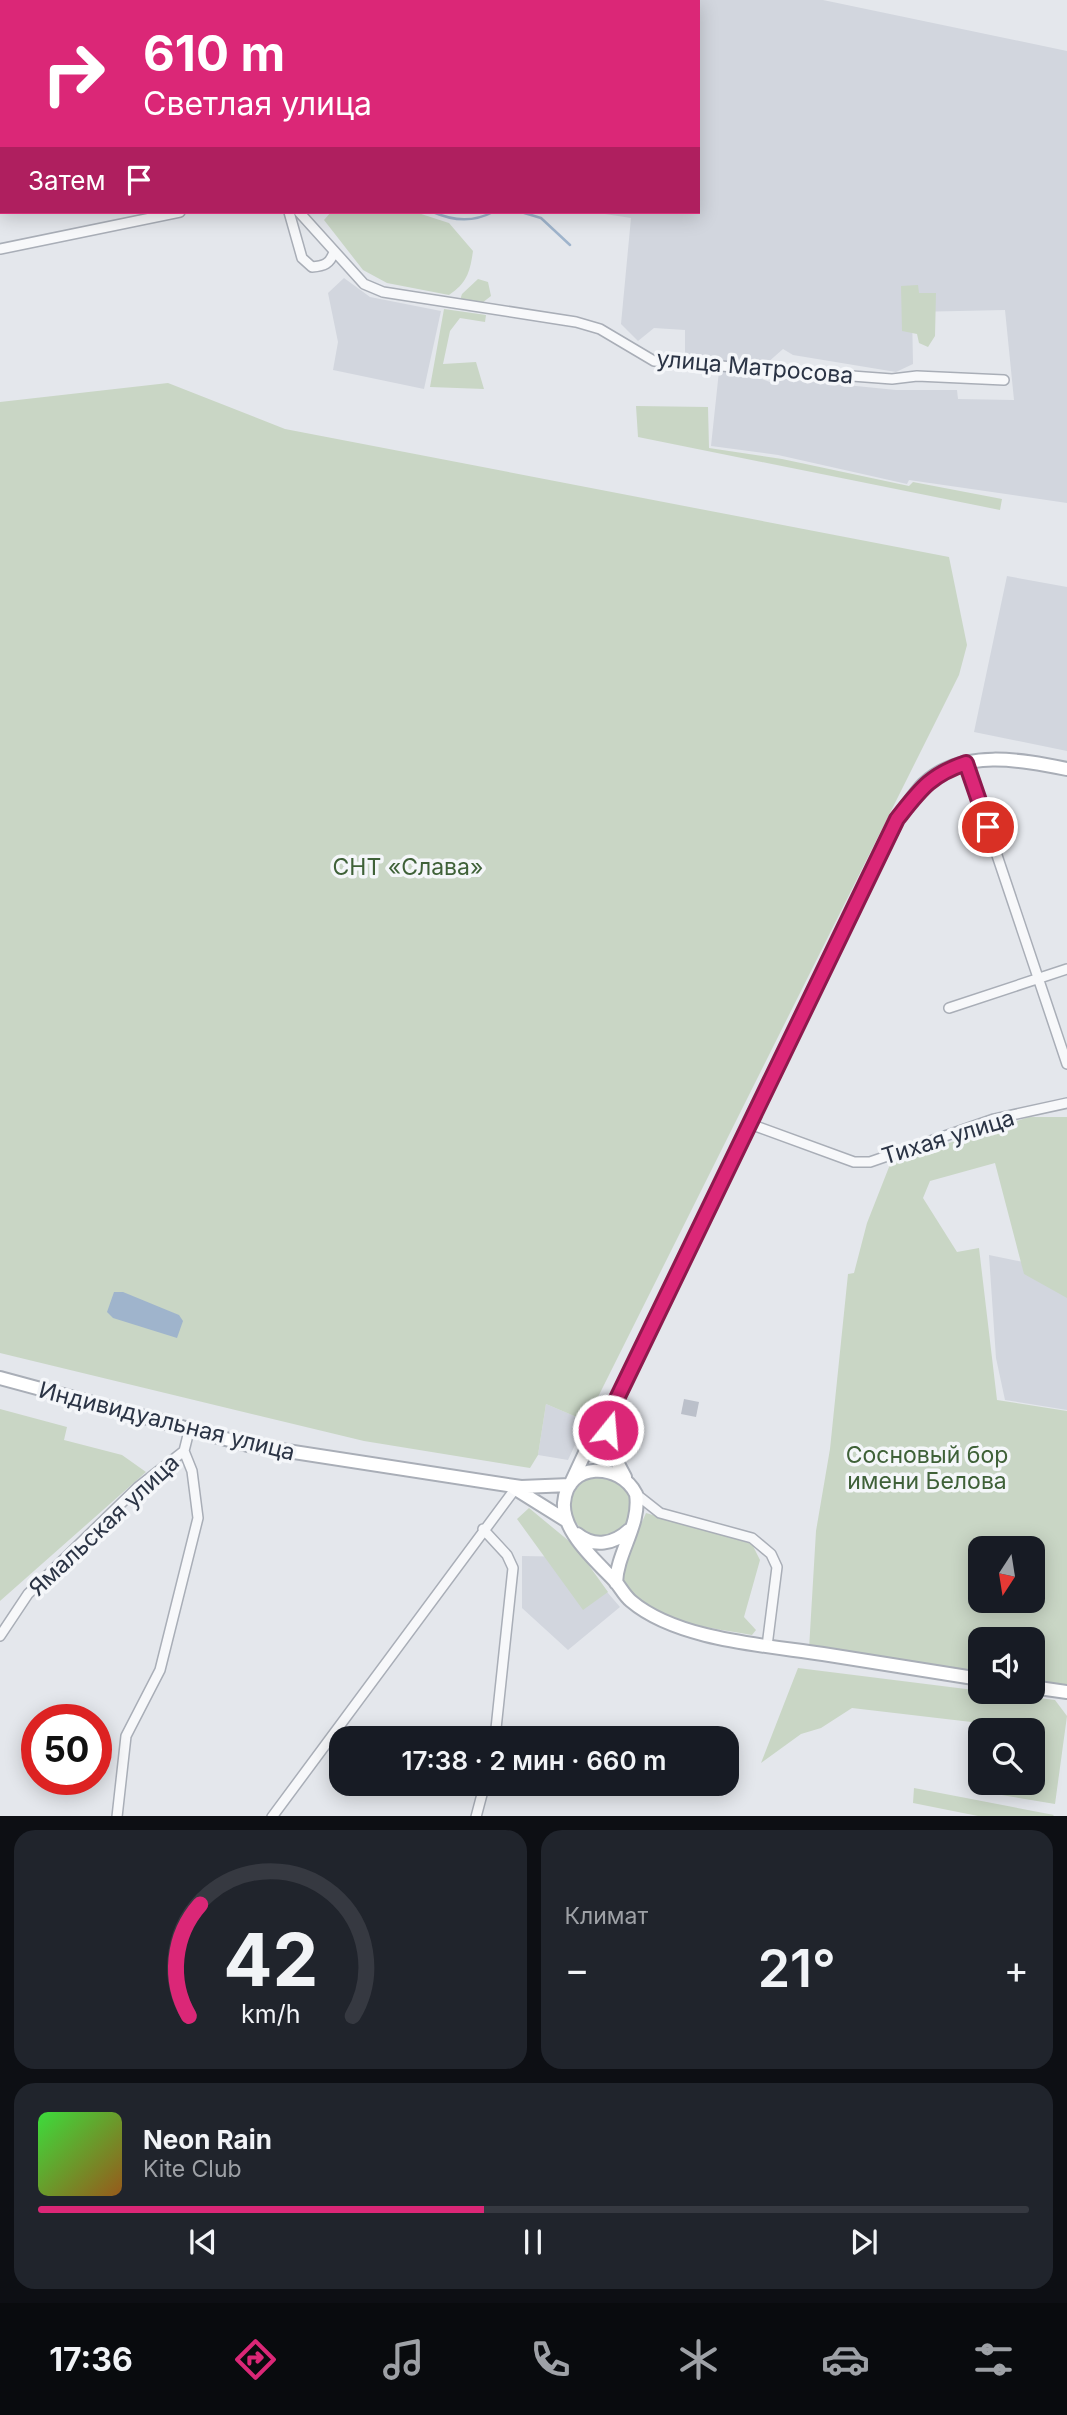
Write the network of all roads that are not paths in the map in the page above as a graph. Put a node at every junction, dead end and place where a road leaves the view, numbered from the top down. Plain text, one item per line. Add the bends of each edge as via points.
1 (171, 214) edge
2 (290, 214) edge
3 (301, 214) edge
4 (0, 250) edge
5 (334, 252) junction
6 (1004, 380) dead end
7 (966, 763) junction
8 (1067, 769) edge
9 (1067, 970) edge
10 (1039, 979) junction
11 (949, 1009) dead end
12 (1067, 1064) edge
13 (1067, 1103) edge
14 (750, 1124) junction
15 (0, 1378) edge
16 (610, 1413) junction
17 (189, 1430) junction
18 (184, 1451) junction
19 (627, 1480) junction
20 (501, 1482) junction
21 (570, 1485) junction
22 (515, 1489) junction
23 (636, 1494) junction
24 (570, 1526) junction
25 (483, 1529) junction
26 (630, 1529) junction
27 (616, 1583) junction
28 (0, 1636) edge
29 (767, 1646) junction
30 (968, 1677) edge
31 (1045, 1689) edge
32 (1067, 1692) edge
33 (496, 1726) edge
34 (481, 1796) edge
35 (117, 1816) edge
36 (272, 1816) edge
37 (476, 1816) edge

1 - 4 street
2 - 5 street via 302,258 312,267 331,261
3 - 5 street, улица Матросова
5 - 6 street, улица Матросова via 364,284 383,292 576,322 600,329 654,361 892,379
7 - 8 main road via 1023,761
7 - 10 street
7 - 14 main road via 924,784 897,819
9 - 10 street
10 - 11 street
10 - 12 street
13 - 14 street, Тихая улица via 994,1119 870,1162 854,1162
14 - 16 main road
15 - 17 main road, Индивидуальная улица
16 - 19 main road via 608,1445
16 - 21 main road via 596,1429
17 - 18 street
17 - 20 main road, Индивидуальная улица via 306,1456
18 - 28 street, Ямальская улица via 138,1487 28,1594
18 - 35 street, Ямальская улица via 192,1471 198,1518 160,1670 126,1736
19 - 21 main road via 598,1469
19 - 23 main road
20 - 21 main road, Индивидуальная улица via 521,1487
20 - 22 main road, Индивидуальная улица
21 - 24 main road via 564,1503
22 - 24 main road, Индивидуальная улица
22 - 25 street
23 - 26 main road via 638,1506
23 - 29 street via 660,1513 741,1534 771,1554 777,1567
24 - 26 main road via 592,1542 603,1543
24 - 27 main road
25 - 33 street via 507,1555 513,1569
25 - 36 street
26 - 27 main road
27 - 29 main road via 656,1619
29 - 30 main road
31 - 32 main road
34 - 37 street

